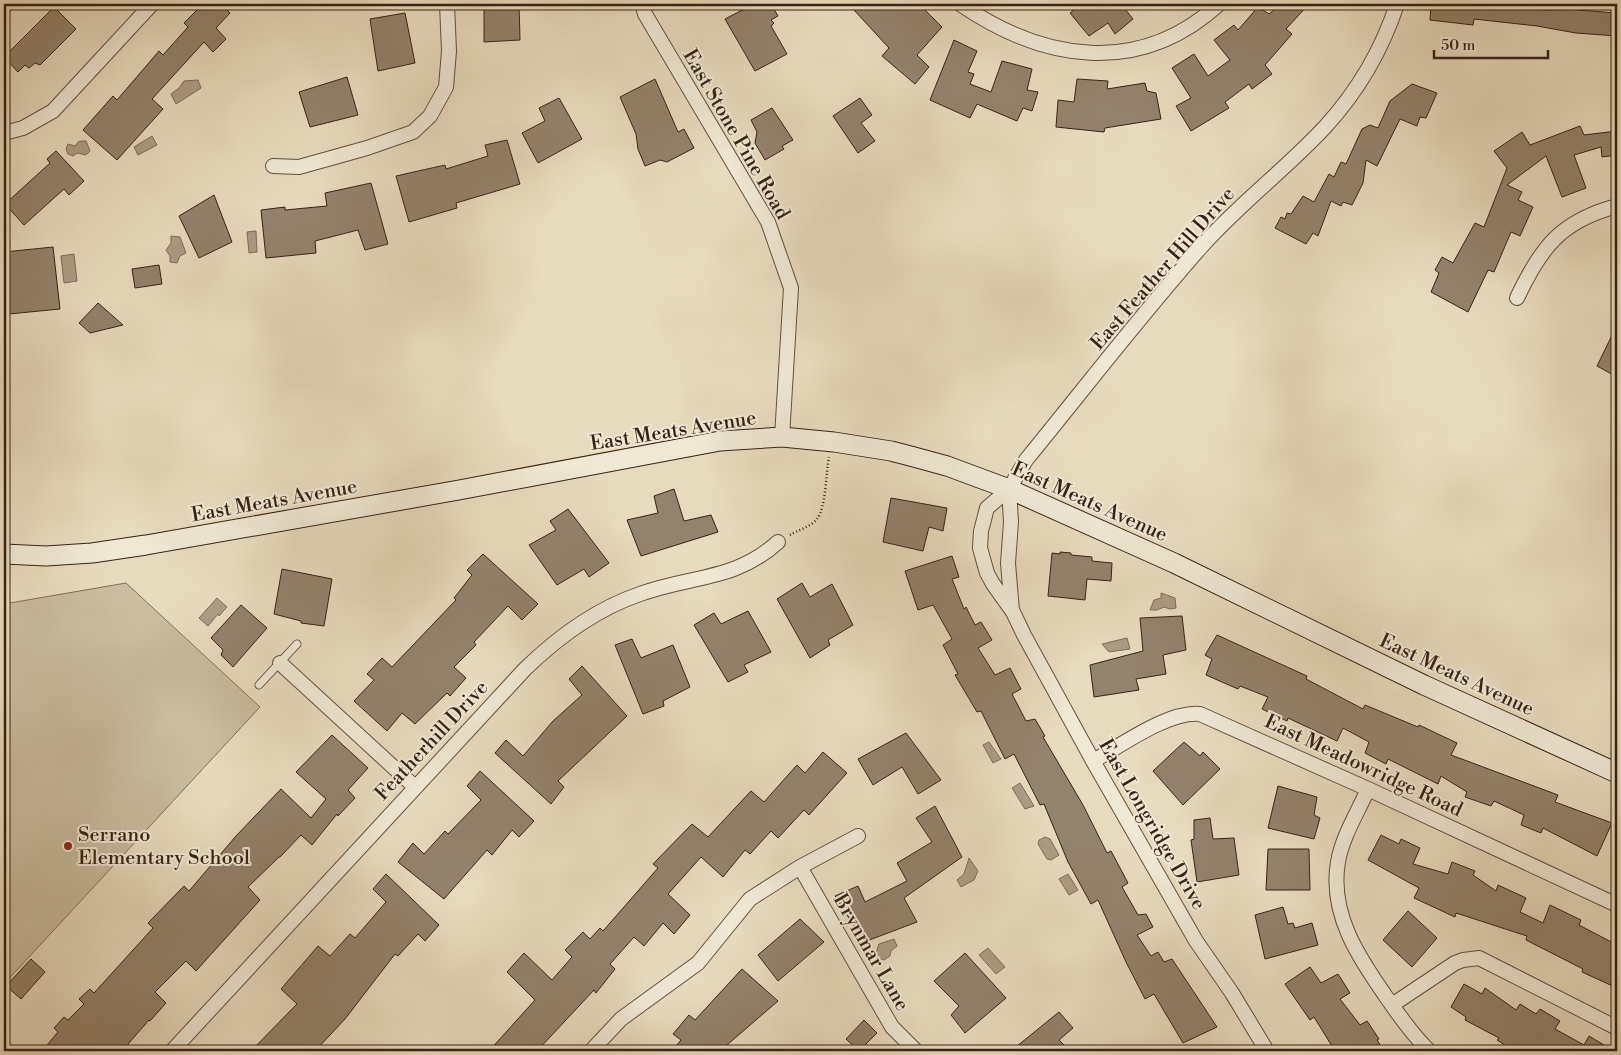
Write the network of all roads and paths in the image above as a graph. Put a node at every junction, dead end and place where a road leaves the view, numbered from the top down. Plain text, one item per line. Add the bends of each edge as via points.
1 (152, 4) edge
2 (448, 4) edge
3 (642, 4) edge
4 (960, 4) edge
5 (1219, 4) edge
6 (1397, 4) edge
7 (4, 133) edge
8 (273, 166) dead end
9 (1617, 206) edge
10 (1517, 298) dead end
11 (782, 437) junction
12 (834, 442) junction
13 (1009, 489) junction
14 (778, 542) joint
15 (4, 554) edge
16 (1013, 612) junction
17 (297, 644) dead end
18 (280, 663) junction
19 (259, 685) dead end
20 (1094, 761) junction
21 (1617, 773) edge
22 (415, 787) junction
23 (1368, 789) junction
24 (858, 836) dead end
25 (800, 867) junction
26 (1617, 905) edge
27 (1392, 1005) junction
28 (1617, 1028) edge
29 (172, 1051) edge
30 (591, 1051) edge
31 (916, 1051) edge
32 (1267, 1051) edge
33 (1429, 1051) edge

1 - 7 street via 53,110 23,128
2 - 8 street via 446,87 430,116 413,132 299,167
3 - 11 street, East Stone Pine Road via 768,222 791,288
4 - 5 street via 1035,44 1095,53 1137,50 1160,42 1195,24
6 - 13 street, East Feather Hill Drive via 1371,65 1342,107 1200,247 1026,460
9 - 10 street via 1581,219 1560,234 1538,258
11 - 12 street, East Meats Avenue
11 - 15 street, East Meats Avenue via 720,441 92,553
12 - 13 street, East Meats Avenue via 899,453 947,466
12 - 14 path via 818,518
13 - 16 street, East Longridge Drive via 1008,563
13 - 16 street, East Longridge Drive via 987,508 980,548 990,578
13 - 21 street, East Meats Avenue via 1174,563 1424,685
14 - 22 street, Featherhill Drive via 742,567 639,594 572,629 525,669
16 - 20 street, East Longridge Drive
17 - 18 lane
18 - 19 lane
18 - 22 street
20 - 23 street, East Meadowridge Road via 1154,726 1191,713 1200,714
20 - 32 street, East Longridge Drive via 1196,941
22 - 29 street, Featherhill Drive
23 - 26 street, East Meadowridge Road
23 - 27 street via 1338,862 1339,906 1345,930 1355,949
24 - 25 street
25 - 30 street via 750,899 698,963 622,1019
25 - 31 street, Brynmar Lane via 892,1027
27 - 28 street via 1455,964 1478,958
27 - 33 street

